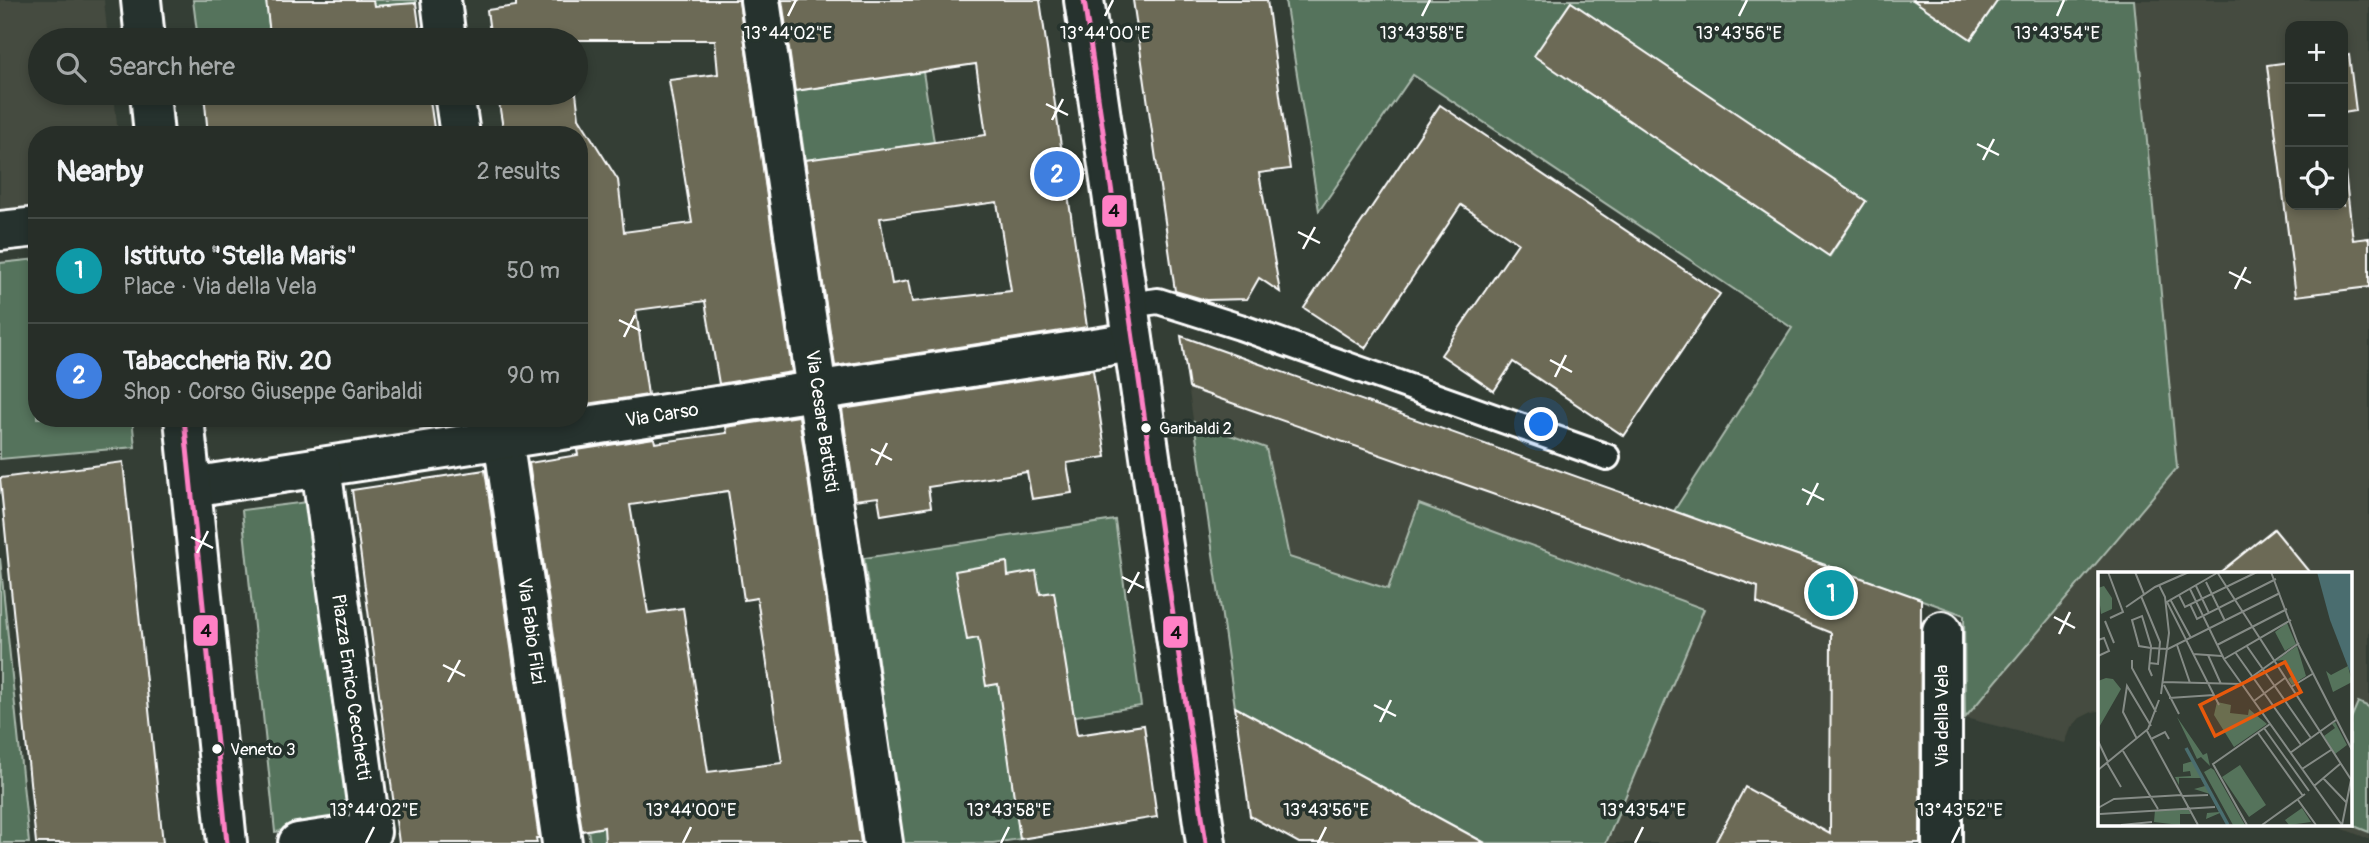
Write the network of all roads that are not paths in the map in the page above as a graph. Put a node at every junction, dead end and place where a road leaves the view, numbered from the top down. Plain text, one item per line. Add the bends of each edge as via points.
1 (141, 0) edge
2 (440, 0) edge
3 (760, 0) edge
4 (1084, 0) edge
5 (144, 28) edge
6 (444, 28) edge
7 (151, 105) edge
8 (456, 105) edge
9 (154, 126) edge
10 (459, 126) edge
11 (28, 228) edge
12 (0, 231) edge
13 (1128, 305) junction
14 (1133, 342) junction
15 (818, 391) junction
16 (588, 419) edge
17 (185, 427) edge
18 (501, 429) edge
19 (1607, 457) dead end
20 (321, 467) junction
21 (191, 487) junction
22 (1942, 631) dead end
23 (1207, 842) edge
24 (227, 843) edge
25 (298, 843) edge
26 (562, 843) edge
27 (883, 843) edge
28 (1942, 843) edge

1 - 5 street
2 - 6 street
3 - 15 street, Via Cesare Battisti
4 - 13 street
7 - 9 street
8 - 10 street
11 - 12 street
13 - 14 street
13 - 19 lane via 1158,301 1240,327
14 - 15 street, Via Carso
14 - 23 street
15 - 16 street, Via Carso
15 - 27 street, Via Cesare Battisti
17 - 21 street
18 - 20 street, Via Carso
18 - 26 street, Via Fabio Filzi
20 - 21 street, Via Carso
20 - 25 street, Piazza Enrico Cecchetti via 371,832
21 - 24 street
22 - 28 street, Via della Vela

